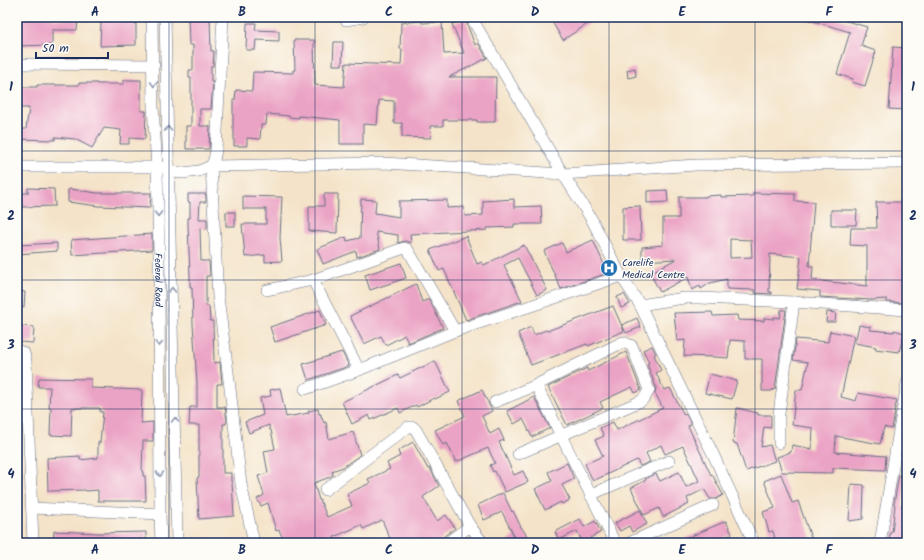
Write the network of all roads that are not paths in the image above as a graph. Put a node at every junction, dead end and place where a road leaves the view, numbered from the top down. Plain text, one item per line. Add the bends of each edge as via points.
1 (152, 17) edge
2 (165, 17) edge
3 (223, 17) edge
4 (363, 17) edge
5 (471, 17) edge
6 (346, 20) dead end
7 (17, 64) edge
8 (154, 65) junction
9 (907, 163) edge
10 (211, 166) junction
11 (17, 167) edge
12 (157, 167) junction
13 (169, 168) junction
14 (563, 174) junction
15 (621, 276) junction
16 (313, 280) junction
17 (267, 290) dead end
18 (794, 302) junction
19 (640, 305) junction
20 (907, 310) edge
21 (455, 331) junction
22 (17, 350) edge
23 (359, 370) junction
24 (907, 383) edge
25 (537, 385) junction
26 (305, 388) dead end
27 (495, 402) dead end
28 (561, 435) junction
29 (779, 443) dead end
30 (518, 454) dead end
31 (669, 462) dead end
32 (325, 490) dead end
33 (590, 495) junction
34 (713, 505) dead end
35 (32, 508) junction
36 (160, 514) junction
37 (470, 526) junction
38 (33, 543) edge
39 (161, 543) edge
40 (178, 543) edge
41 (254, 543) edge
42 (447, 543) edge
43 (483, 543) edge
44 (615, 543) edge
45 (629, 543) edge
46 (754, 543) edge
47 (880, 543) edge

1 - 8 street, Federal Road
13 -> 2 street, Federal Road
3 - 10 street via 216,150
4 - 6 street
5 - 14 street
7 - 8 street
8 -> 12 street, Federal Road
9 - 14 street via 711,164
10 - 13 street via 183,173 174,172
10 - 14 street via 384,163
10 - 41 street via 218,297 241,484
11 - 12 street
12 - 13 street
12 -> 36 street, Federal Road
40 -> 13 street, Federal Road
14 - 15 street via 592,220
15 - 19 street
15 - 21 street
16 - 17 street
16 - 21 street via 404,248 408,250
16 - 23 street
18 - 19 street via 684,298
18 - 20 street
18 - 29 street via 779,414
19 - 46 street
21 - 23 street
22 - 35 street via 24,353 26,362
23 - 26 street
24 - 47 street
25 - 27 street
25 - 28 street
25 - 28 street via 623,342 632,346 649,390 645,397
28 - 30 street
28 - 33 street
31 - 33 street
32 - 37 street via 408,427 413,427
33 - 44 street
34 - 45 street
35 - 36 street
35 - 38 street
36 - 39 street, Federal Road
37 - 42 street
37 - 43 street

